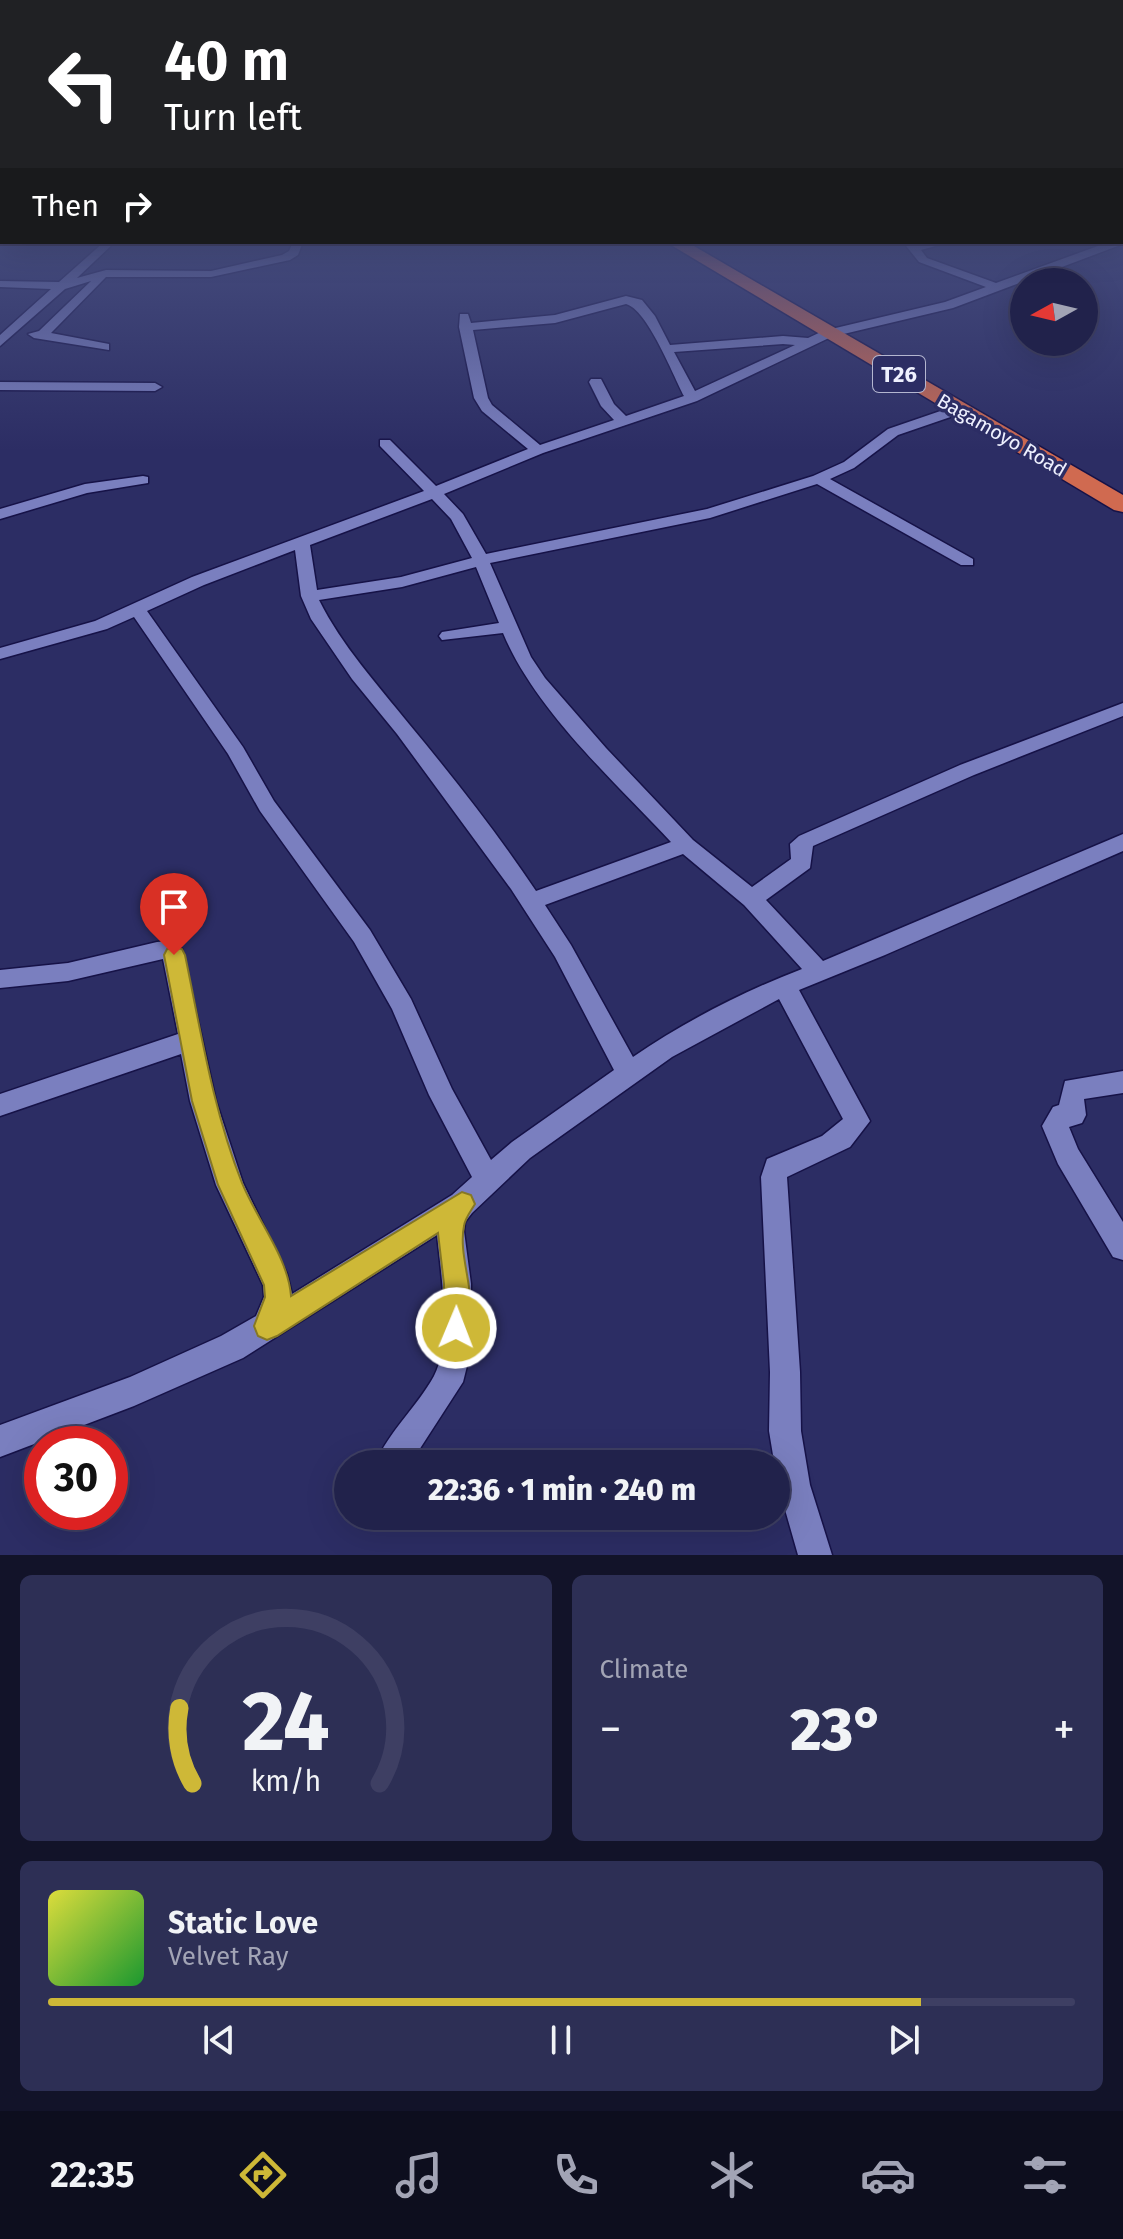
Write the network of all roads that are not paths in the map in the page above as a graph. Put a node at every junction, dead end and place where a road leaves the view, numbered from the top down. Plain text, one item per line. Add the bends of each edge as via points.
1 (41, 306) edge
2 (72, 306) edge
3 (600, 306) edge
4 (642, 306) edge
5 (770, 306) edge
6 (943, 306) edge
7 (43, 334) junction
8 (5, 337) edge
9 (819, 338) junction
10 (105, 347) dead end
11 (666, 349) junction
12 (596, 382) dead end
13 (0, 386) edge
14 (155, 387) dead end
15 (692, 398) junction
16 (960, 409) junction
17 (623, 421) junction
18 (385, 443) dead end
19 (538, 450) junction
20 (818, 479) junction
21 (143, 480) dead end
22 (436, 492) junction
23 (1119, 499) edge
24 (0, 514) edge
25 (302, 543) junction
26 (481, 560) junction
27 (967, 562) dead end
28 (309, 596) junction
29 (137, 609) junction
30 (510, 627) junction
31 (448, 636) dead end
32 (0, 654) edge
33 (1123, 709) edge
34 (1123, 842) edge
35 (686, 845) junction
36 (752, 899) junction
37 (531, 902) junction
38 (819, 972) junction
39 (0, 979) edge
40 (783, 986) junction
41 (191, 1040) junction
42 (629, 1074) junction
43 (1123, 1082) edge
44 (0, 1105) edge
45 (488, 1180) junction
46 (462, 1204) junction
47 (1123, 1247) edge
48 (267, 1326) junction
49 (0, 1441) edge
50 (401, 1450) edge
51 (815, 1555) edge

1 - 8 street
2 - 7 street
3 - 19 street via 555,319 465,322 481,398
4 - 11 street
5 - 9 highway, Bagamoyo Road / T26
6 - 9 street
7 - 8 street
7 - 10 street
9 - 11 street
9 - 15 street
9 - 16 highway, Bagamoyo Road / T26
11 - 15 street
12 - 17 street
13 - 14 street
15 - 17 street
16 - 20 street via 893,432 849,465
16 - 23 highway, Bagamoyo Road / T26
17 - 19 street
18 - 22 street
19 - 22 street
20 - 26 street via 710,513
20 - 27 street
21 - 24 street via 75,492
22 - 25 street
22 - 26 street via 458,517
25 - 28 street
25 - 29 street
26 - 28 street via 402,582
26 - 30 street
28 - 37 street via 358,675
29 - 32 street
29 - 45 street via 267,806 362,936 403,1006 442,1095
30 - 31 street
30 - 35 street via 538,682
33 - 36 street via 806,841 801,844 802,862
34 - 38 street
35 - 36 street
35 - 37 street
36 - 38 street
37 - 42 street
38 - 40 street
39 - 41 street via 68,972 169,950
40 - 42 street
40 - 51 street via 857,1121 827,1147 776,1168 774,1177 785,1431
41 - 44 street
41 - 48 street via 203,1101 230,1185 277,1284
42 - 45 street via 521,1150
43 - 47 street via 1074,1089 1073,1115 1062,1115 1055,1126 1067,1156
45 - 46 street
46 - 48 street
46 - 50 street via 450,1231 457,1284 456,1350 448,1382
48 - 49 street via 134,1391

